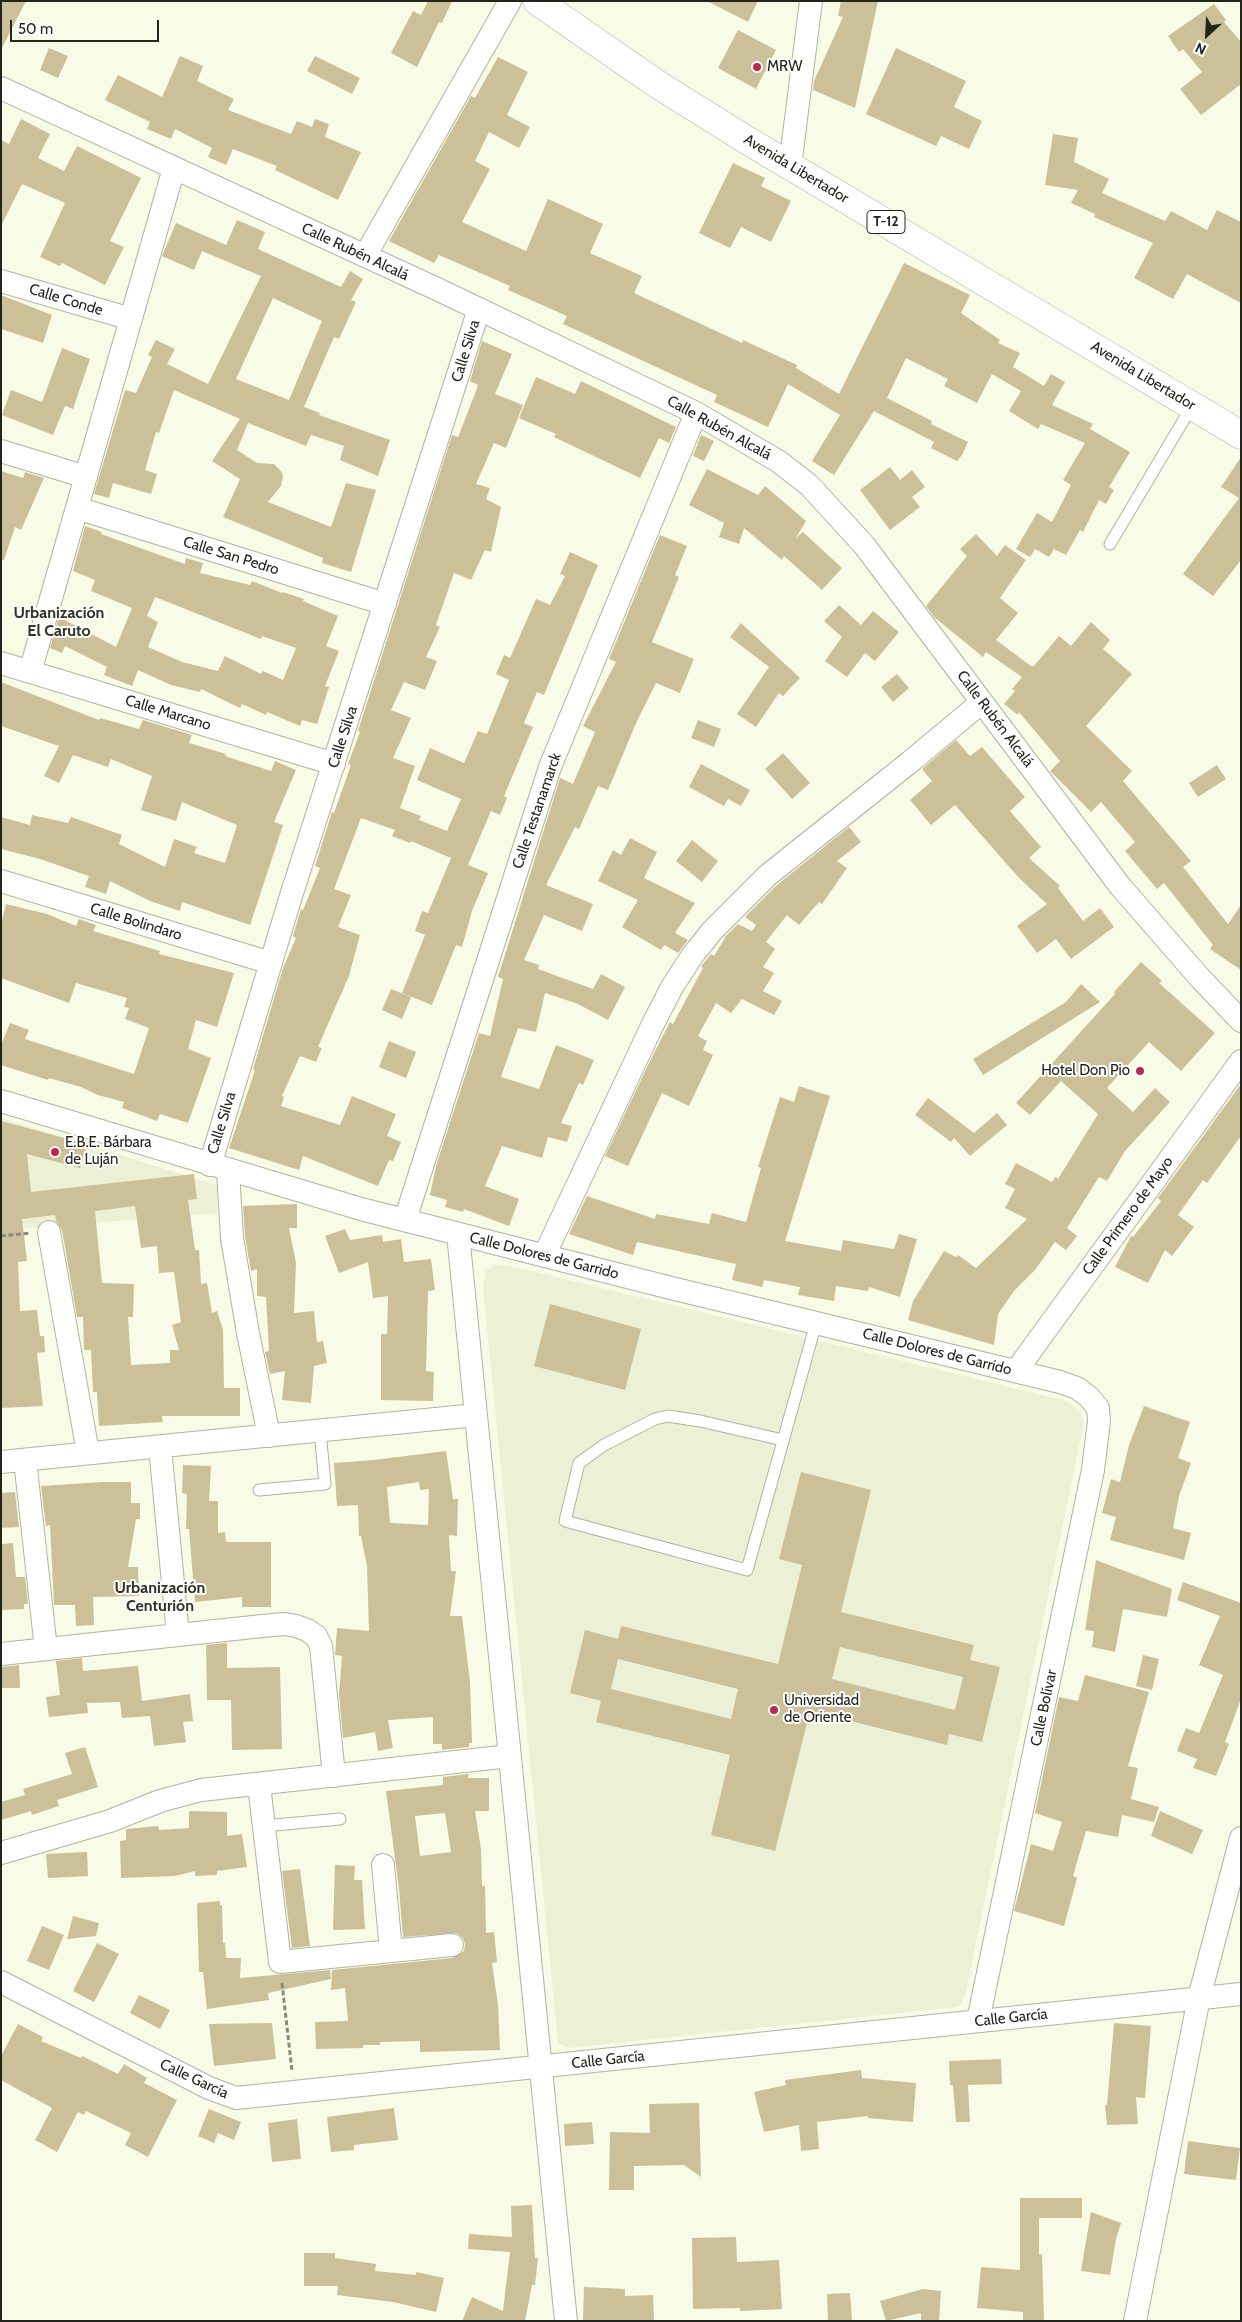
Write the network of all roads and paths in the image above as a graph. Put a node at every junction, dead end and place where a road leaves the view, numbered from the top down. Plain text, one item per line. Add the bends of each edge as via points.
1 (510, 1) edge
2 (537, 1) edge
3 (811, 1) edge
4 (1, 88) edge
5 (790, 166) junction
6 (174, 168) junction
7 (365, 256) junction
8 (1, 281) edge
9 (479, 309) junction
10 (131, 319) junction
11 (1192, 406) junction
12 (696, 413) junction
13 (1241, 435) edge
14 (1, 451) edge
15 (86, 477) junction
16 (77, 508) junction
17 (1110, 544) dead end
18 (385, 604) junction
19 (1, 663) edge
20 (30, 672) junction
21 (982, 702) junction
22 (334, 764) junction
23 (1, 881) edge
24 (271, 963) junction
25 (1241, 1021) edge
26 (1241, 1061) edge
27 (1, 1101) edge
28 (219, 1168) junction
29 (404, 1220) junction
30 (48, 1232) joint
31 (458, 1234) junction
32 (1, 1236) edge
33 (544, 1256) junction
34 (816, 1323) junction
35 (1016, 1371) junction
36 (1089, 1396) joint
37 (476, 1416) junction
38 (320, 1431) junction
39 (269, 1436) junction
40 (783, 1440) junction
41 (160, 1446) junction
42 (88, 1453) junction
43 (25, 1460) junction
44 (1, 1462) edge
45 (259, 1490) dead end
46 (178, 1635) junction
47 (46, 1649) junction
48 (1, 1654) edge
49 (510, 1756) junction
50 (334, 1776) junction
51 (259, 1785) junction
52 (340, 1819) dead end
53 (264, 1826) junction
54 (1241, 1838) edge
55 (1, 1853) edge
56 (383, 1865) dead end
57 (452, 1945) dead end
58 (391, 1951) junction
59 (280, 1962) junction
60 (1, 1982) edge
61 (1241, 1994) edge
62 (1199, 1998) junction
63 (978, 2021) junction
64 (540, 2067) junction
65 (294, 2093) junction
66 (566, 2321) edge
67 (1135, 2321) edge

1 - 7 street
2 - 5 highway, Avenida Libertador / T-12 via 657,84
3 - 5 street
4 - 6 street, Calle Rubén Alcalá
5 - 11 highway, Avenida Libertador / T-12
6 - 7 street, Calle Rubén Alcalá
6 - 10 street
7 - 9 street, Calle Rubén Alcalá
8 - 10 street, Calle Conde
9 - 12 street, Calle Rubén Alcalá
9 - 18 street, Calle Silva
10 - 15 street
11 - 13 highway, Avenida Libertador / T-12
11 - 17 lane
12 - 21 street, Calle Rubén Alcalá via 778,461 815,492 864,546
12 - 29 street, Calle Testanamarck via 550,767
14 - 15 street
15 - 16 street
16 - 18 street, Calle San Pedro
16 - 20 street
18 - 22 street, Calle Silva
19 - 20 street, Calle Marcano
20 - 22 street, Calle Marcano
21 - 25 street, Calle Rubén Alcalá via 1120,886
21 - 33 street via 768,875 707,937 672,987 652,1026
22 - 24 street, Calle Silva
23 - 24 street, Calle Bolindaro
24 - 28 street, Calle Silva
26 - 35 street, Calle Primero de Mayo
27 - 28 street, Calle Dolores de Garrido
28 - 29 street, Calle Dolores de Garrido
28 - 39 street
29 - 31 street, Calle Dolores de Garrido
30 - 32 path
30 - 42 street
31 - 33 street, Calle Dolores de Garrido
31 - 37 street
33 - 34 street, Calle Dolores de Garrido
34 - 35 street, Calle Dolores de Garrido
34 - 40 lane
35 - 36 street, Calle Dolores de Garrido via 1060,1382
36 - 63 street, Calle Bolívar via 1098,1408 1099,1421 1094,1470
37 - 38 street
37 - 49 street
38 - 39 street
38 - 45 lane via 325,1484
39 - 41 street
40 - 40 lane via 700,1420 668,1416 655,1419 604,1445 579,1463 565,1521 747,1570
41 - 42 street
41 - 46 street
42 - 43 street
43 - 44 street
43 - 47 street
46 - 47 street
46 - 50 street via 285,1624 316,1636 321,1646
47 - 48 street
49 - 50 street
49 - 64 street
50 - 51 street
51 - 53 street
51 - 55 street via 192,1792 110,1821
52 - 53 lane
53 - 59 street
54 - 62 street
56 - 58 street
57 - 58 street
58 - 59 street
59 - 65 path
60 - 65 street, Calle García via 224,2095 248,2098
61 - 62 street, Calle García
62 - 63 street, Calle García
62 - 67 street
63 - 64 street, Calle García
64 - 65 street, Calle García
64 - 66 street

